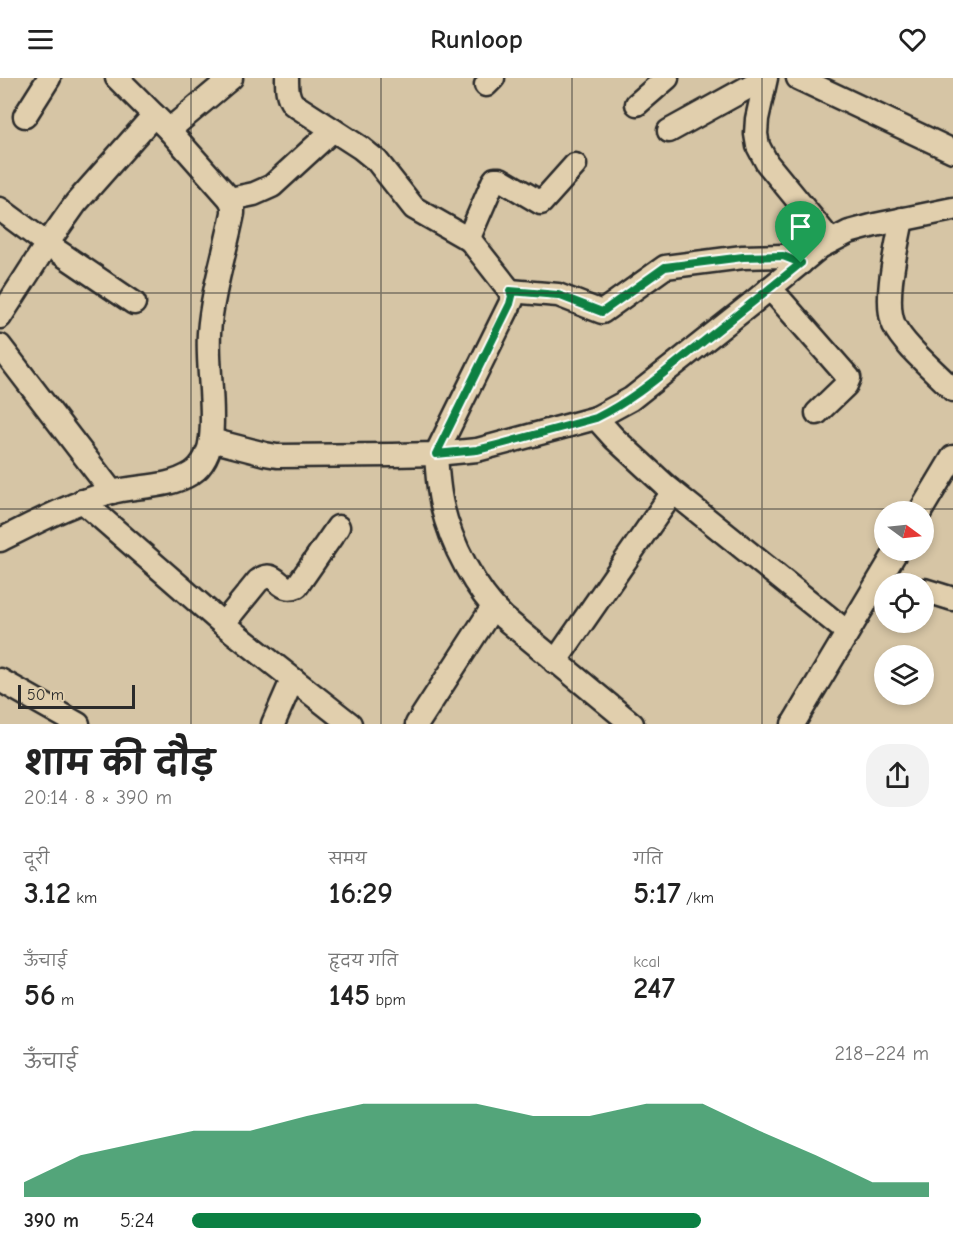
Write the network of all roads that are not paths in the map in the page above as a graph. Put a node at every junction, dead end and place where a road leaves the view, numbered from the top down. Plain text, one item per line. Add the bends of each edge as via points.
1 (50, 78) edge
2 (117, 78) edge
3 (231, 78) edge
4 (287, 78) edge
5 (667, 78) edge
6 (766, 78) edge
7 (798, 78) edge
8 (637, 104) dead end
9 (25, 116) dead end
10 (161, 123) junction
11 (333, 130) junction
12 (669, 131) dead end
13 (953, 151) edge
14 (576, 165) dead end
15 (230, 199) junction
16 (0, 209) edge
17 (953, 209) edge
18 (902, 219) junction
19 (470, 240) junction
20 (831, 241) junction
21 (47, 244) junction
22 (801, 263) junction
23 (770, 288) junction
24 (510, 291) junction
25 (134, 303) dead end
26 (0, 317) edge
27 (0, 346) edge
28 (953, 390) edge
29 (817, 413) dead end
30 (596, 418) junction
31 (211, 440) junction
32 (436, 454) junction
33 (953, 457) edge
34 (112, 492) junction
35 (673, 492) junction
36 (82, 501) junction
37 (927, 501) edge
38 (338, 527) dead end
39 (0, 540) edge
40 (934, 593) edge
41 (953, 598) edge
42 (874, 601) edge
43 (493, 607) junction
44 (223, 624) junction
45 (847, 632) junction
46 (555, 662) junction
47 (0, 680) edge
48 (294, 680) junction
49 (78, 724) edge
50 (273, 724) edge
51 (350, 724) edge
52 (417, 724) edge
53 (632, 724) edge
54 (792, 724) edge

1 - 9 street
2 - 10 street
3 - 10 street
4 - 11 street via 293,104
5 - 8 street
6 - 12 street
6 - 20 street via 757,119 758,146 767,163
7 - 13 street
10 - 15 street
10 - 21 street via 76,203
11 - 15 street via 272,186
11 - 19 street via 377,161 414,208
14 - 19 street via 541,203 495,179
15 - 31 street via 233,213 209,335
16 - 21 street
17 - 18 street
18 - 20 street via 849,232
18 - 28 street via 889,308 905,341
19 - 24 street
20 - 22 street
21 - 25 street
21 - 26 street
22 - 23 street
22 - 24 street via 783,256 743,257 665,267 602,312 558,295
23 - 29 street via 849,378
23 - 30 street via 631,399
24 - 32 street via 510,304
27 - 34 street
30 - 32 street via 477,450
30 - 35 street
31 - 32 street via 277,456
31 - 34 street via 201,464 183,478
32 - 43 street via 442,505 452,538 474,581
33 - 37 street
34 - 36 street
35 - 45 street
35 - 46 street
36 - 39 street
36 - 44 street
38 - 44 street via 294,589 263,577
40 - 41 street
42 - 45 street
43 - 46 street
43 - 52 street
44 - 48 street
45 - 54 street
46 - 53 street
47 - 49 street
48 - 50 street
48 - 51 street

